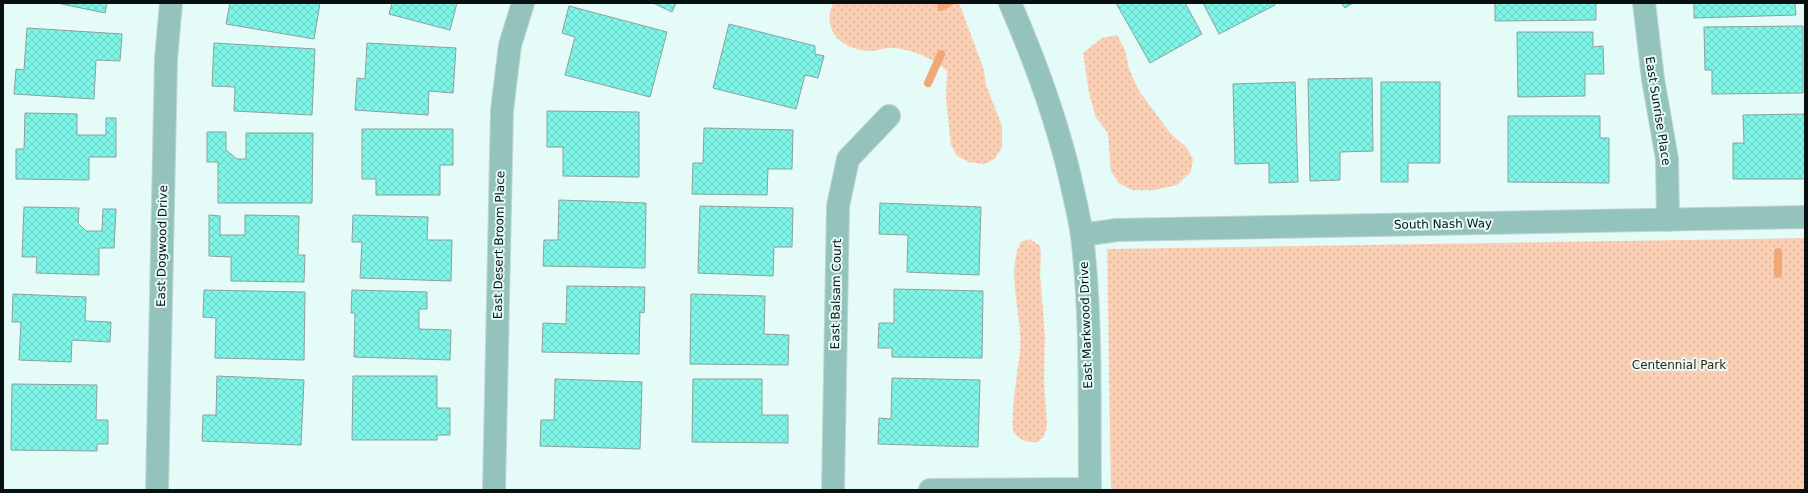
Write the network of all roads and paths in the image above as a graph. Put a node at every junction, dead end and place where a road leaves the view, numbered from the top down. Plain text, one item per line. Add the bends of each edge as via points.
1 (171, 3) edge
2 (523, 3) edge
3 (1010, 3) edge
4 (1644, 3) edge
5 (888, 116) dead end
6 (1805, 217) edge
7 (1668, 220) junction
8 (1082, 235) junction
9 (157, 490) edge
10 (494, 490) edge
11 (833, 490) edge
12 (930, 490) edge
13 (1090, 490) edge

1 - 9 street, East Dogwood Drive via 166,59
2 - 10 street, East Desert Broom Place via 510,45 502,110
3 - 8 street, East Markwood Drive via 1050,106 1069,172
4 - 7 street, East Sunrise Place via 1653,79 1667,159
5 - 11 street, East Balsam Court via 848,159 838,206
6 - 7 street, South Nash Way
7 - 8 street, South Nash Way via 1117,230
8 - 13 street, East Markwood Drive via 1087,294
12 - 13 street

